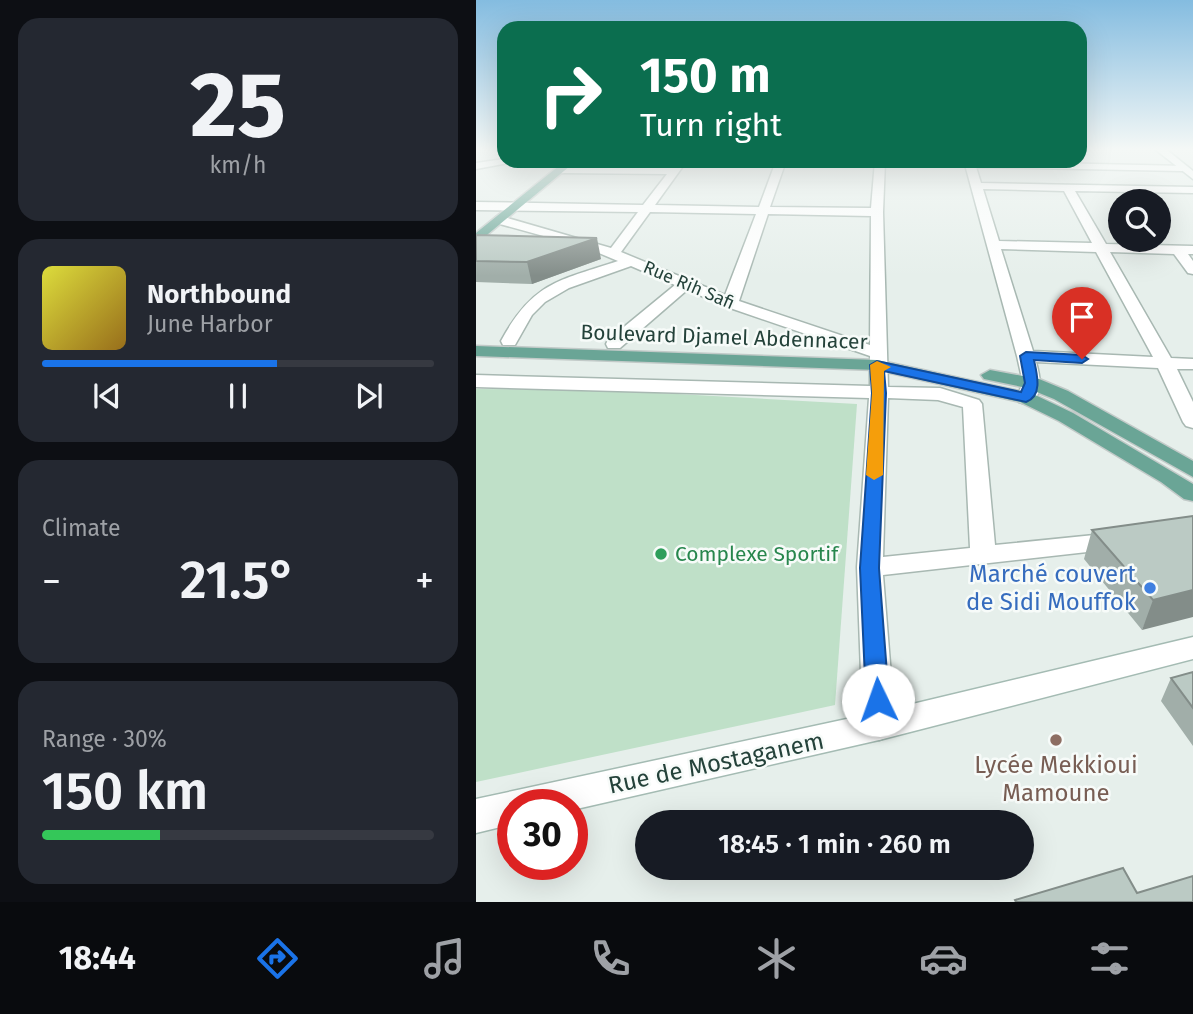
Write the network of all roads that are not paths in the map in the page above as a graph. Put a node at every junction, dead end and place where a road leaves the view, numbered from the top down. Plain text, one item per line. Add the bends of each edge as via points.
1 (534, 192) edge
2 (659, 192) edge
3 (770, 192) edge
4 (878, 192) edge
5 (978, 192) edge
6 (1070, 192) edge
7 (476, 206) edge
8 (517, 206) junction
9 (647, 208) junction
10 (763, 210) junction
11 (877, 212) junction
12 (500, 220) junction
13 (476, 240) edge
14 (994, 245) junction
15 (1101, 248) junction
16 (1177, 249) junction
17 (1193, 250) edge
18 (614, 253) junction
19 (632, 261) junction
20 (1193, 270) edge
21 (685, 284) junction
22 (730, 303) junction
23 (476, 340) edge
24 (509, 341) junction
25 (614, 344) junction
26 (476, 351) edge
27 (630, 355) junction
28 (1026, 356) junction
29 (877, 359) junction
30 (1165, 363) junction
31 (1193, 364) edge
32 (476, 381) edge
33 (610, 383) junction
34 (1029, 390) junction
35 (879, 393) junction
36 (1193, 422) edge
37 (1193, 470) edge
38 (1193, 495) edge
39 (1132, 538) edge
40 (983, 555) junction
41 (870, 568) junction
42 (1193, 648) edge
43 (879, 726) junction
44 (588, 791) edge
45 (497, 811) edge
46 (476, 816) edge

1 - 8 main road
2 - 9 street
3 - 10 street
4 - 11 street
5 - 14 street
6 - 15 street
7 - 8 street
8 - 9 street
8 - 12 main road
9 - 10 street
9 - 18 street
10 - 11 street
10 - 22 street
11 - 29 street
12 - 13 main road
12 - 18 street, Rue Rih Safi
14 - 15 street
14 - 28 street
15 - 16 street
15 - 30 street
16 - 17 street
16 - 20 street
18 - 19 street, Rue Rih Safi
19 - 21 street, Rue Rih Safi
19 - 24 street via 544,295 528,309
21 - 22 street, Rue Rih Safi
21 - 25 street
22 - 29 street, Rue Rih Safi
23 - 24 main road, Boulevard Djamel Abdennacer
24 - 25 main road, Boulevard Djamel Abdennacer
25 - 29 main road, Boulevard Djamel Abdennacer
26 - 27 main road, Boulevard Djamel Abdennacer
27 - 29 main road, Boulevard Djamel Abdennacer
27 - 33 street
28 - 30 street
28 - 34 street
29 - 34 main road, Boulevard Djamel Abdennacer
29 - 35 street
30 - 31 street
30 - 36 street
32 - 33 street
33 - 35 street
34 - 37 main road, Boulevard Djamel Abdennacer via 1074,402
34 - 38 main road, Boulevard Djamel Abdennacer
35 - 40 street via 940,394 972,404
35 - 41 street
39 - 40 street
40 - 41 street
41 - 43 street
42 - 43 street, Rue de Mostaganem
43 - 44 street, Rue de Mostaganem
45 - 46 street

